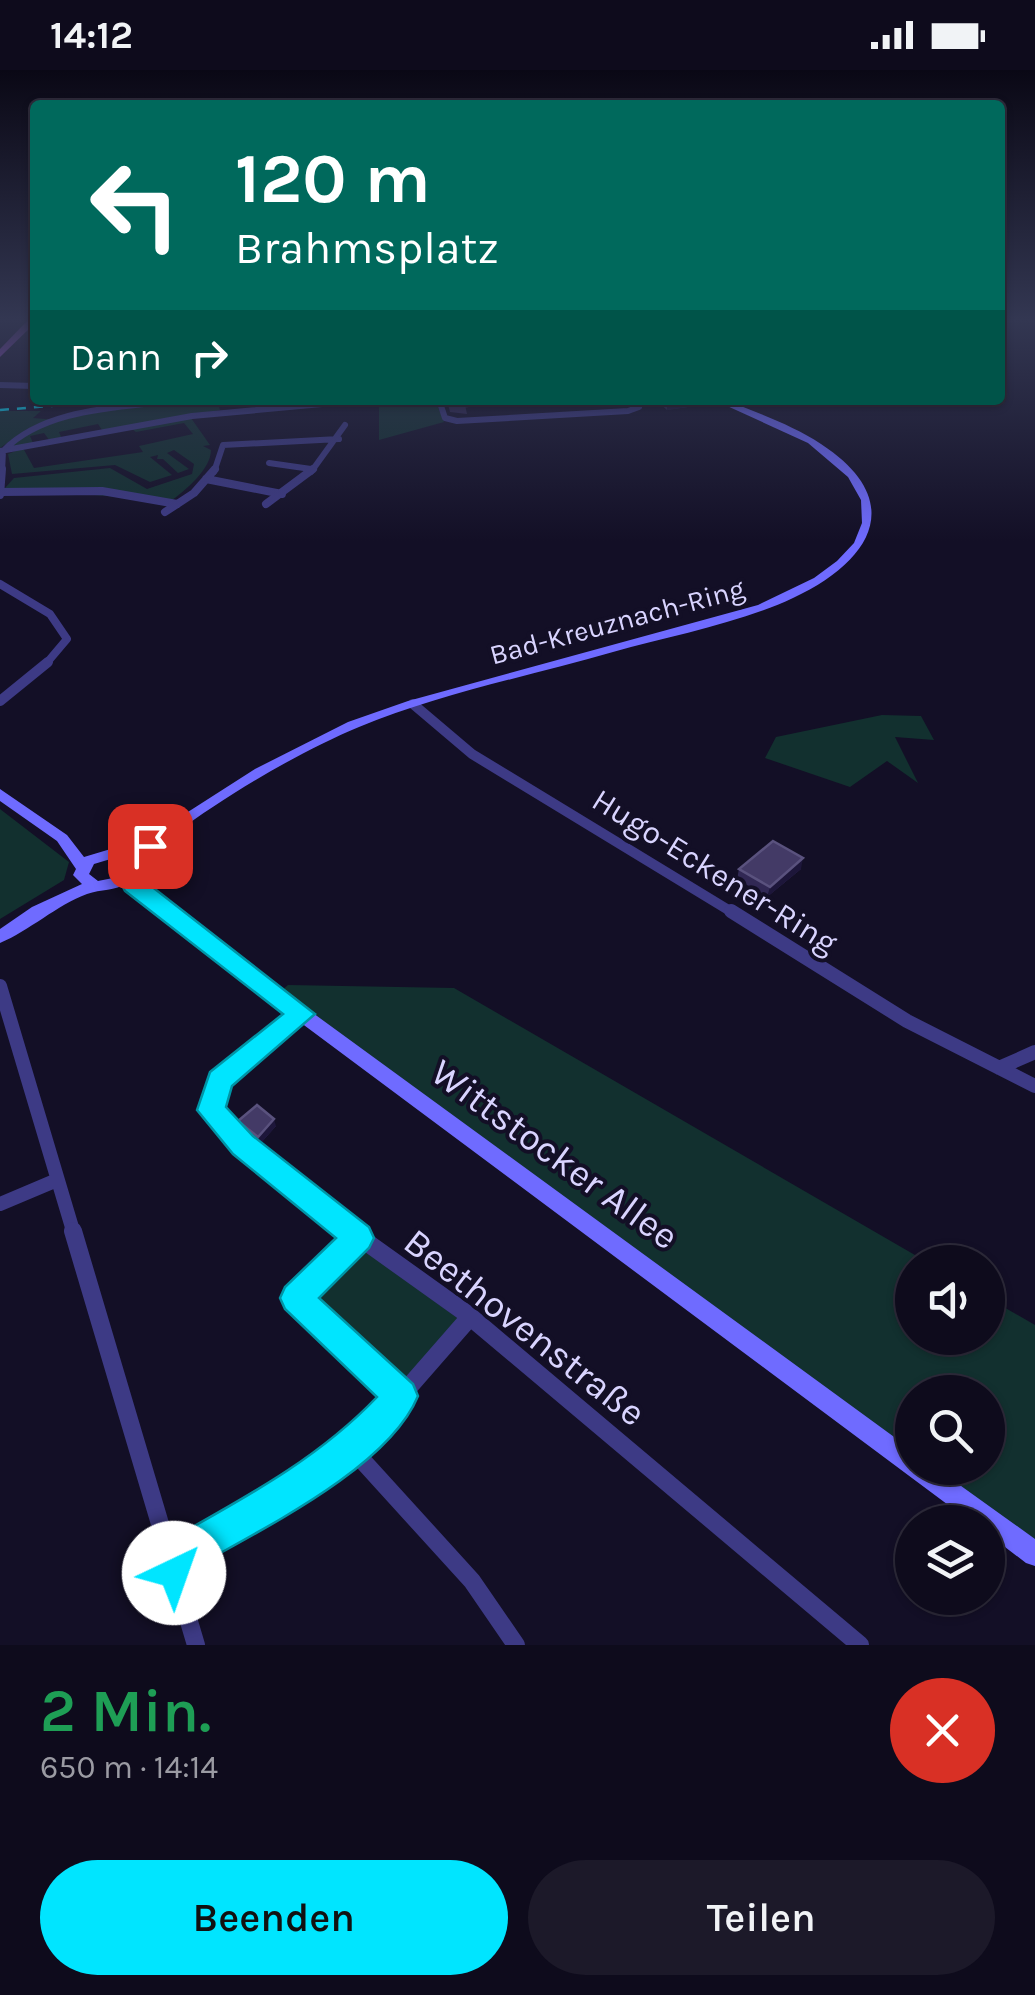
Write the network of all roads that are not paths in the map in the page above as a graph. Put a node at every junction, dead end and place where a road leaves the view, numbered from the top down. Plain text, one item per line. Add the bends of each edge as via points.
1 (152, 405) edge
2 (312, 405) edge
3 (441, 405) edge
4 (636, 405) edge
5 (730, 405) edge
6 (345, 425) dead end
7 (339, 439) junction
8 (2, 451) edge
9 (269, 463) dead end
10 (311, 469) junction
11 (206, 479) junction
12 (89, 490) junction
13 (1, 494) edge
14 (282, 494) junction
15 (161, 501) junction
16 (75, 504) dead end
17 (176, 504) junction
18 (266, 504) dead end
19 (146, 511) dead end
20 (164, 512) dead end
21 (0, 584) edge
22 (0, 701) edge
23 (413, 704) junction
24 (0, 794) edge
25 (62, 838) junction
26 (120, 861) junction
27 (92, 879) junction
28 (154, 904) junction
29 (0, 937) edge
30 (0, 986) edge
31 (302, 1014) junction
32 (1035, 1052) edge
33 (999, 1068) junction
34 (1035, 1086) edge
35 (57, 1180) junction
36 (0, 1204) edge
37 (358, 1238) junction
38 (470, 1317) junction
39 (401, 1396) junction
40 (352, 1448) junction
41 (895, 1451) edge
42 (941, 1485) edge
43 (1035, 1554) edge
44 (171, 1560) junction
45 (196, 1645) edge
46 (516, 1645) edge
47 (860, 1645) edge

1 - 8 street via 40,426
2 - 8 street via 192,416
3 - 4 street via 445,418 458,421 628,411
5 - 23 main road, Bad-Kreuznach-Ring via 803,436 846,468 860,488 866,530 838,570 762,607
6 - 7 street
7 - 10 street
7 - 11 street via 223,446
8 - 13 street
9 - 10 street
10 - 14 street
11 - 14 street
11 - 17 street
12 - 13 street
12 - 15 street
12 - 16 street
14 - 18 street
15 - 17 street
15 - 19 street
17 - 20 street
21 - 22 street via 50,614 68,639
23 - 26 main road, Bad-Kreuznach-Ring via 308,744
23 - 33 street, Hugo-Eckener-Ring via 472,754 907,1021
24 - 25 main road
25 - 26 main road
25 - 27 main road
26 - 27 main road
26 - 27 main road
26 - 28 main road
27 - 28 main road
27 - 29 main road
28 - 31 main road, Wittstocker Allee
30 - 35 street
31 - 37 street, Beethovenstraße via 220,1080 211,1110 243,1145
31 - 41 main road, Wittstocker Allee
32 - 33 street
33 - 34 street, Hugo-Eckener-Ring
35 - 36 street
35 - 44 street
37 - 38 street, Beethovenstraße
37 - 39 street via 296,1298
38 - 39 street
38 - 47 street, Beethovenstraße
39 - 40 street
40 - 44 street
40 - 46 street via 472,1582
42 - 43 main road, Wittstocker Allee
44 - 45 street

